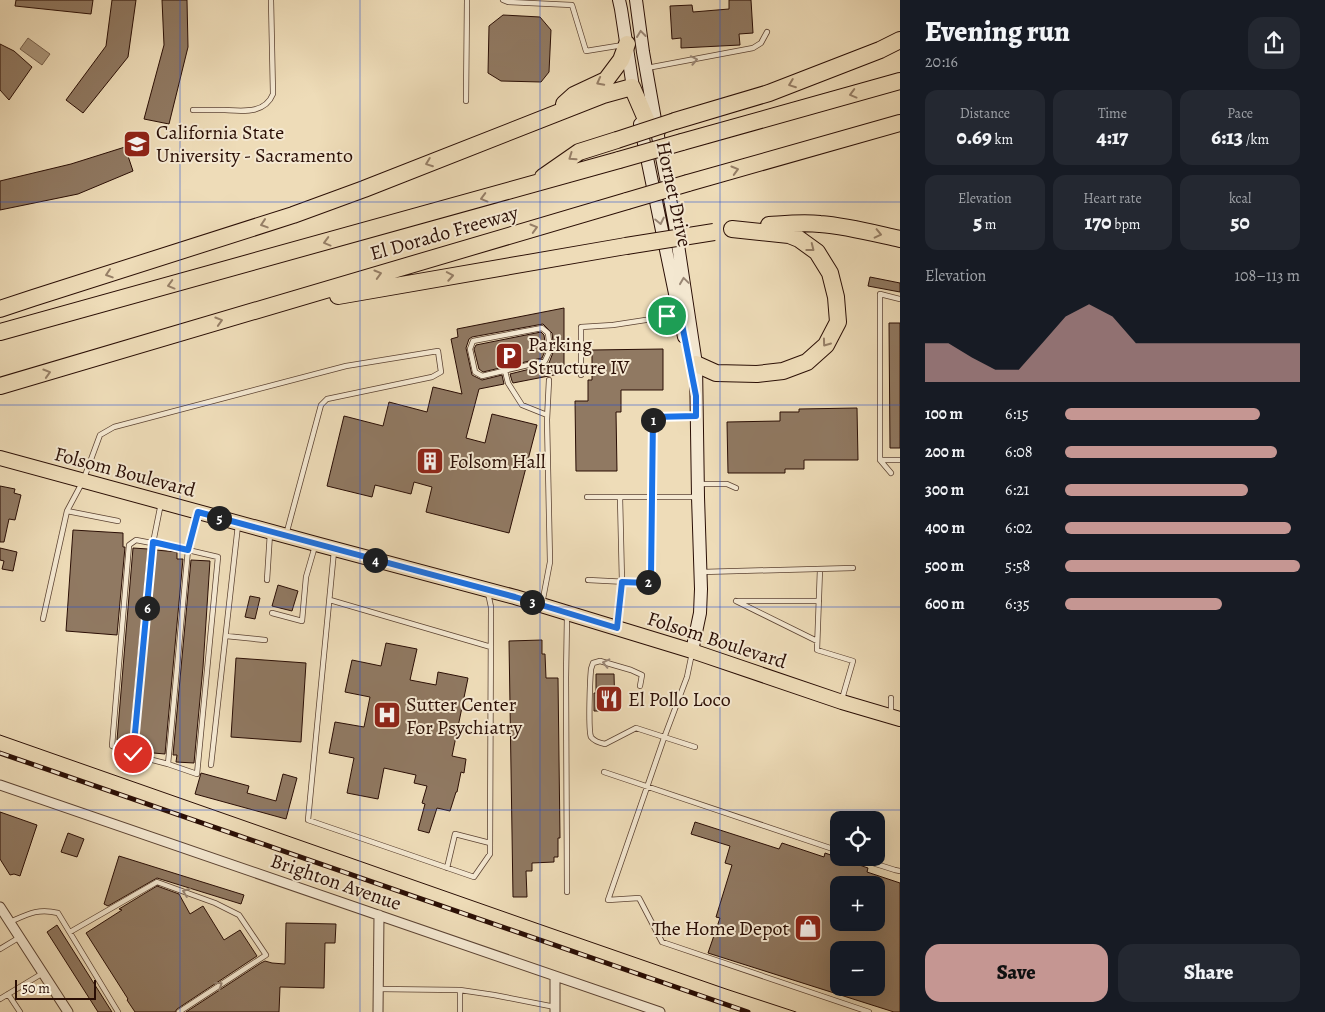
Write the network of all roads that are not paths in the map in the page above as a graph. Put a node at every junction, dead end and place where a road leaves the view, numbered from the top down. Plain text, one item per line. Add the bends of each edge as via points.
1 (271, 0) edge
2 (466, 0) edge
3 (503, 0) edge
4 (619, 0) edge
5 (636, 0) edge
6 (767, 32) dead end
7 (900, 40) edge
8 (627, 44) junction
9 (646, 68) junction
10 (900, 81) edge
11 (632, 87) junction
12 (466, 101) dead end
13 (193, 110) dead end
14 (551, 116) junction
15 (900, 123) edge
16 (657, 131) junction
17 (531, 186) junction
18 (732, 229) junction
19 (900, 239) edge
20 (900, 299) edge
21 (264, 308) junction
22 (0, 310) edge
23 (680, 314) junction
24 (0, 332) edge
25 (696, 364) junction
26 (505, 371) junction
27 (581, 375) dead end
28 (549, 380) dead end
29 (0, 386) edge
30 (696, 396) junction
31 (547, 416) junction
32 (696, 416) junction
33 (0, 458) edge
34 (880, 460) junction
35 (900, 460) edge
36 (891, 473) dead end
37 (83, 481) junction
38 (697, 484) junction
39 (736, 488) dead end
40 (587, 497) dead end
41 (620, 497) junction
42 (652, 497) junction
43 (698, 497) junction
44 (162, 502) junction
45 (66, 511) junction
46 (198, 512) junction
47 (118, 521) dead end
48 (239, 524) junction
49 (270, 532) junction
50 (285, 536) junction
51 (153, 542) junction
52 (316, 544) junction
53 (188, 550) junction
54 (334, 550) junction
55 (853, 568) dead end
56 (820, 569) junction
57 (702, 572) junction
58 (268, 580) dead end
59 (588, 580) dead end
60 (622, 582) junction
61 (487, 590) junction
62 (330, 600) junction
63 (819, 601) junction
64 (542, 605) junction
65 (567, 612) junction
66 (272, 613) dead end
67 (43, 619) dead end
68 (617, 628) junction
69 (226, 636) junction
70 (265, 640) dead end
71 (817, 641) junction
72 (491, 647) junction
73 (692, 651) junction
74 (640, 686) dead end
75 (891, 698) dead end
76 (842, 702) junction
77 (895, 718) edge
78 (664, 738) junction
79 (694, 747) dead end
80 (133, 754) junction
81 (168, 764) junction
82 (211, 765) dead end
83 (604, 772) dead end
84 (0, 785) edge
85 (647, 786) junction
86 (490, 843) junction
87 (830, 848) edge
88 (882, 866) edge
89 (447, 868) junction
90 (900, 870) edge
91 (567, 892) dead end
92 (0, 907) edge
93 (379, 915) junction
94 (10, 922) junction
95 (70, 932) junction
96 (20, 937) junction
97 (0, 949) edge
98 (43, 973) junction
99 (555, 976) junction
100 (378, 989) junction
101 (460, 990) junction
102 (8, 994) junction
103 (0, 999) edge
104 (555, 1009) edge
105 (20, 1012) edge
106 (68, 1012) edge
107 (118, 1012) edge
108 (178, 1012) edge
109 (378, 1012) edge
110 (460, 1012) edge
111 (660, 1012) edge
112 (869, 1012) edge

1 - 13 lane via 271,99 251,111
2 - 12 lane
3 - 8 lane via 572,5 586,51
4 - 8 street, Hornet Drive
9 -> 5 street, Hornet Drive
9 -> 6 lane via 754,48 761,44
7 -> 17 highway, bridge via 769,93 579,152
8 - 11 street, Hornet Drive
8 -> 14 highway via 621,60 606,80 574,95
9 - 16 street, Hornet Drive
10 -> 17 highway, El Dorado Freeway, bridge
11 - 14 highway
11 - 16 highway via 648,124
11 -> 23 street, Hornet Drive
14 -> 22 highway via 293,215
21 -> 15 highway, El Dorado Freeway, bridge
25 -> 16 street, Hornet Drive
17 -> 24 highway, El Dorado Freeway
18 -> 19 highway via 818,223
21 -> 18 highway, bridge
18 -> 25 highway via 789,235 817,252 830,273 838,322 826,345 807,362 783,371 716,373
20 - 34 lane via 880,294
29 -> 21 highway, El Dorado Freeway
23 - 27 lane via 581,327
23 - 30 street, Hornet Drive
25 - 30 street, Hornet Drive
26 - 26 lane via 545,362 550,350 548,333 542,328 473,342 470,349 475,372 482,376
26 - 31 lane via 508,383 522,405
28 - 31 lane
30 - 32 street, Hornet Drive
31 - 64 lane via 550,562
32 - 38 street, Hornet Drive
32 - 42 lane via 653,417
33 - 37 main road, Folsom Boulevard
34 - 35 lane
34 - 36 lane
37 - 44 main road, Folsom Boulevard
37 - 45 lane
37 - 50 lane via 100,435 114,427 346,366 438,351 441,372 432,377 327,400 321,405
38 - 39 lane via 727,484
38 - 43 street, Hornet Drive
40 - 41 lane
41 - 42 lane
41 - 60 lane
42 - 43 lane
42 - 60 lane via 651,577 647,583
43 - 57 street, Hornet Drive
44 - 46 main road, Folsom Boulevard
44 - 51 lane
45 - 47 lane
45 - 67 lane
46 - 48 main road, Folsom Boulevard
46 - 53 lane
48 - 49 main road, Folsom Boulevard
48 - 69 lane
49 - 50 main road, Folsom Boulevard
49 - 58 lane
50 - 52 main road, Folsom Boulevard
51 - 53 lane
51 - 80 lane
51 - 80 lane via 136,540 129,545 112,746
52 - 54 main road, Folsom Boulevard
52 - 66 lane via 306,577 302,621
53 - 81 lane
53 - 81 lane via 218,557 197,774
54 - 61 main road, Folsom Boulevard
54 - 62 lane
55 - 56 lane
56 - 57 lane
56 - 63 lane
57 - 73 street, Hornet Drive via 700,613
59 - 60 lane
60 - 68 lane
61 - 64 main road, Folsom Boulevard
61 - 72 lane via 491,608
62 - 72 lane
62 - 89 lane via 308,820
63 - 71 lane
63 - 71 lane via 736,601
64 - 65 main road, Folsom Boulevard
65 - 68 main road, Folsom Boulevard
65 - 91 lane
68 - 73 main road, Folsom Boulevard
69 - 70 lane
69 - 82 lane
71 - 76 lane via 817,650 853,661
72 - 86 lane
73 - 76 main road, Folsom Boulevard
73 - 78 lane via 687,677
74 -> 78 lane via 642,675 600,661 593,664 590,669 590,736 605,744 636,728
75 - 77 lane
76 - 77 main road, Folsom Boulevard
78 - 79 lane
78 - 85 lane
80 - 81 lane
83 - 85 lane
84 - 93 street, Brighton Avenue
85 - 87 lane
85 - 112 lane via 608,900 639,898 662,942
86 - 89 lane via 490,854 474,877
86 - 89 lane via 455,834
88 - 90 lane
92 - 94 street
93 - 99 street, Brighton Avenue
93 - 100 street
94 - 95 lane via 47,910 58,913
94 - 96 street
95 - 107 lane
108 -> 95 lane via 266,955 239,915 157,882
96 - 97 lane
96 - 98 street
98 - 102 lane
98 - 106 street
99 - 104 street
99 - 111 street, Brighton Avenue
100 - 101 lane
100 - 109 street
101 - 104 lane
101 - 110 lane
102 - 103 lane
102 - 105 lane

